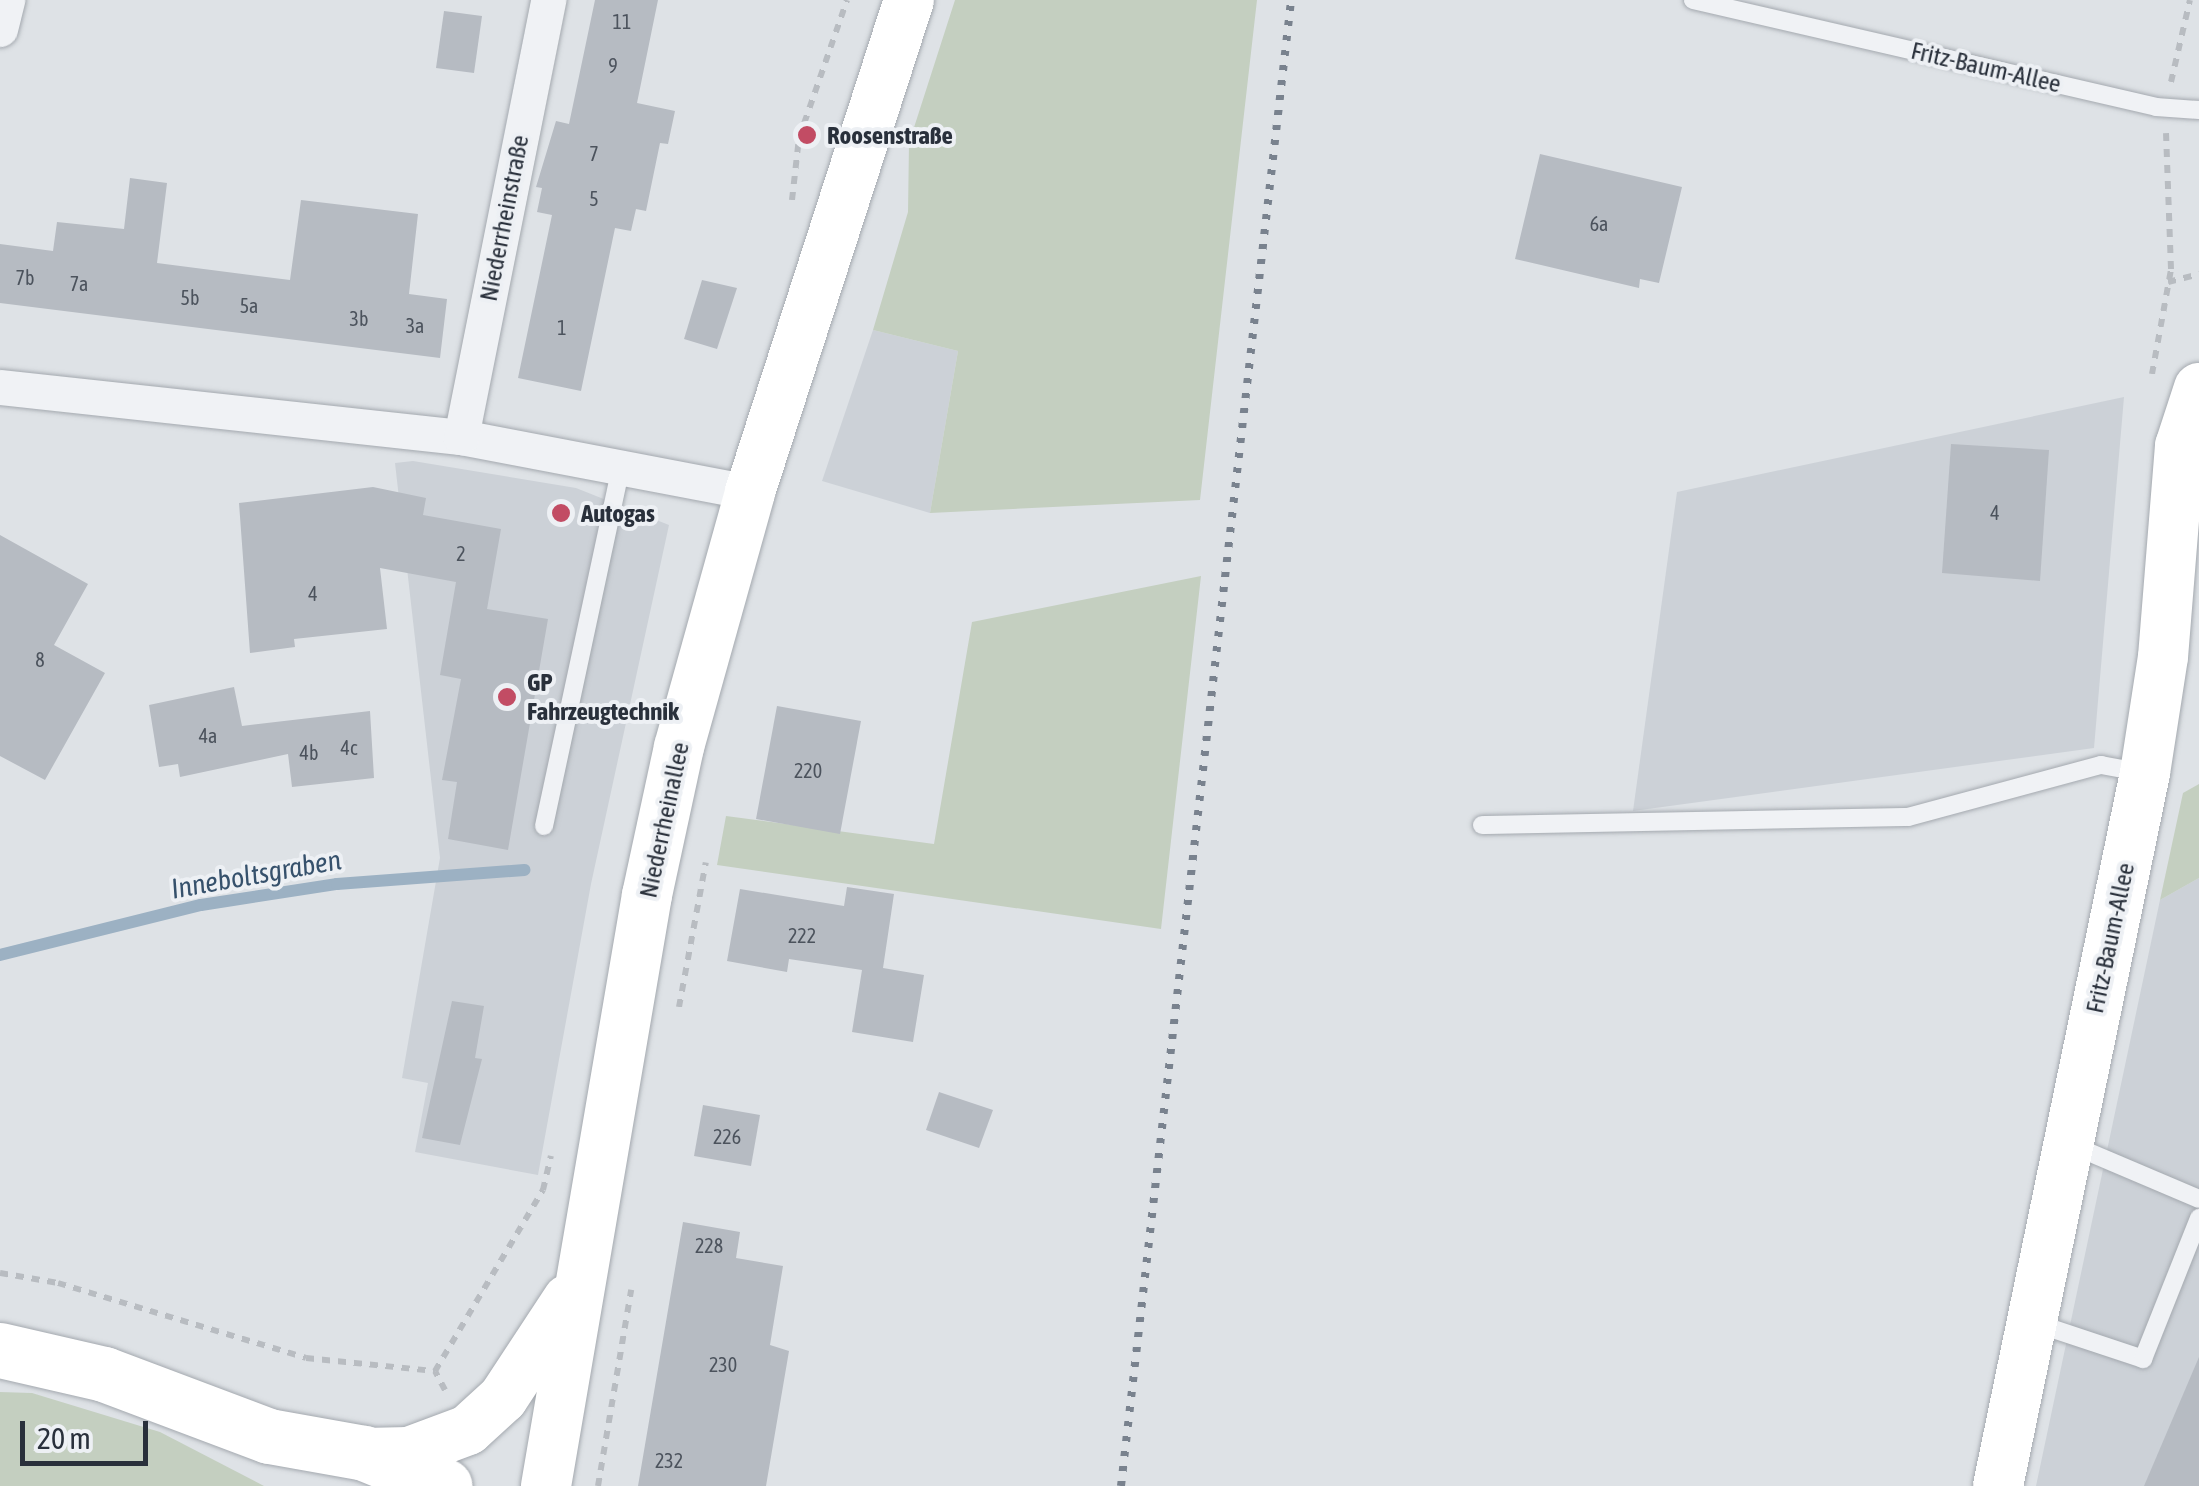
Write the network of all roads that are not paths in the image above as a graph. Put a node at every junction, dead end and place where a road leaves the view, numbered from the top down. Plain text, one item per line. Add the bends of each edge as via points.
1 (7, 0) edge
2 (548, 0) edge
3 (909, 0) edge
4 (1694, 0) edge
5 (1750, 6) edge
6 (0, 29) edge
7 (2199, 110) edge
8 (0, 387) edge
9 (2199, 388) edge
10 (461, 437) junction
11 (622, 462) junction
12 (750, 492) junction
13 (2145, 774) junction
14 (1482, 824) dead end
15 (544, 826) dead end
16 (2067, 1144) junction
17 (2199, 1200) edge
18 (2199, 1218) edge
19 (578, 1282) junction
20 (2030, 1322) junction
21 (0, 1350) edge
22 (357, 1469) edge
23 (445, 1486) edge
24 (546, 1486) edge
25 (1998, 1486) edge

1 - 6 street
2 - 10 street, Niederrheinstraße
3 - 12 main road, Niederrheinallee
4 - 5 lane, Fritz-Baum-Allee
5 - 7 lane, Fritz-Baum-Allee via 1774,18 2156,106
8 - 10 street
9 - 13 main road, Fritz-Baum-Allee via 2180,446 2164,658
10 - 11 street
11 - 12 street
11 - 15 lane
12 - 19 main road, Niederrheinallee via 650,877
13 - 14 lane via 2101,765 1908,817
13 - 16 main road, Fritz-Baum-Allee
16 - 17 lane
16 - 20 main road, Fritz-Baum-Allee
18 - 20 lane via 2143,1359 2064,1327
19 - 22 main road via 503,1398 468,1430
19 - 24 main road, Niederrheinallee
20 - 25 main road, Fritz-Baum-Allee
21 - 22 main road via 104,1374
22 - 23 main road

